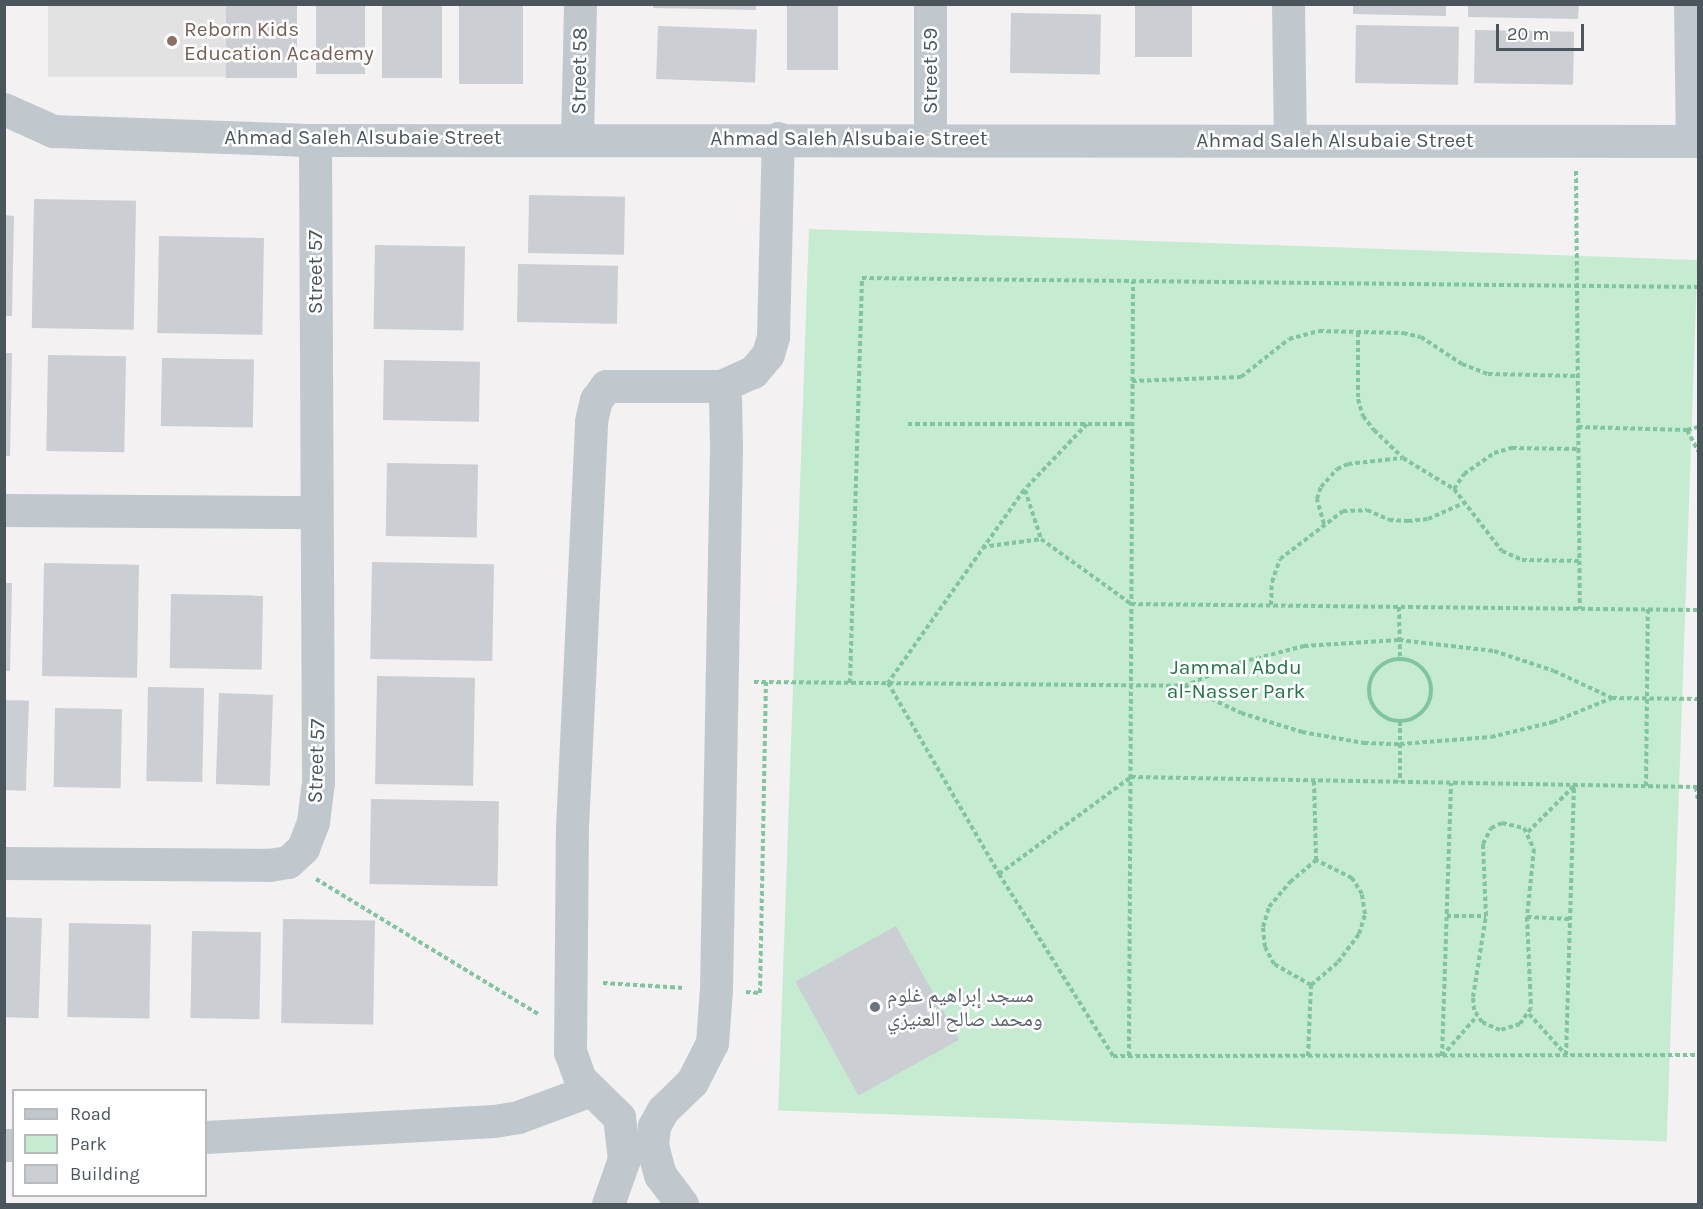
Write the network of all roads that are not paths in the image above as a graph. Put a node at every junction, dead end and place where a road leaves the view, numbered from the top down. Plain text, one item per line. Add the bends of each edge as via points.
1 (580, 4) edge
2 (930, 4) edge
3 (1288, 4) edge
4 (1690, 4) edge
5 (4, 109) edge
6 (578, 138) junction
7 (778, 138) junction
8 (930, 138) junction
9 (315, 140) junction
10 (1290, 140) junction
11 (1695, 141) edge
12 (721, 386) junction
13 (4, 510) edge
14 (316, 512) junction
15 (4, 863) edge
16 (600, 1098) junction
17 (663, 1110) junction
18 (207, 1137) edge
19 (608, 1204) edge
20 (682, 1204) edge

1 - 6 street, Street 58
2 - 8 street, Street 59
3 - 10 street
4 - 11 street
5 - 9 street, Ahmad Saleh Alsubaie Street via 53,131
6 - 7 street, Ahmad Saleh Alsubaie Street
6 - 9 street, Ahmad Saleh Alsubaie Street
7 - 8 street, Ahmad Saleh Alsubaie Street
7 - 12 street via 773,337 768,354 753,372
8 - 10 street, Ahmad Saleh Alsubaie Street
9 - 14 street, Street 57
10 - 11 street, Ahmad Saleh Alsubaie Street
12 - 16 street via 606,386 596,400 589,458 573,817 570,1052 580,1079
12 - 17 street via 726,417 712,1043 692,1082
13 - 14 street
14 - 15 street, Street 57 via 318,782 313,822 303,848 288,862
16 - 17 street via 640,1117
16 - 18 street via 494,1121
16 - 19 street via 619,1117 624,1159
17 - 20 street via 654,1126 653,1158 669,1192

